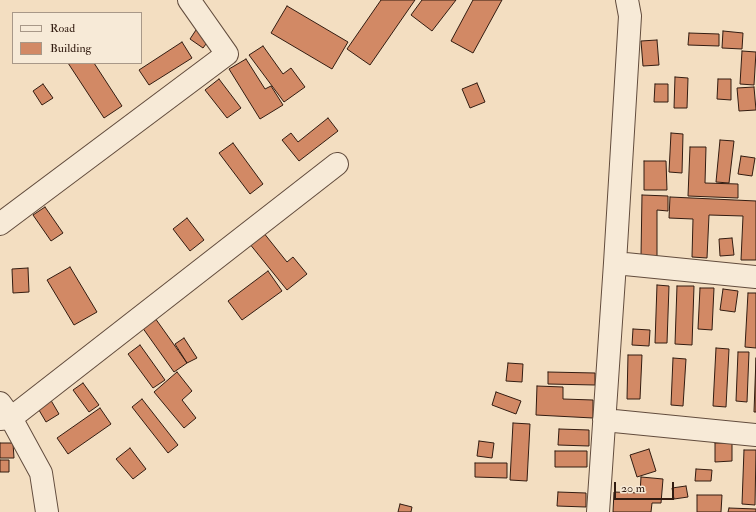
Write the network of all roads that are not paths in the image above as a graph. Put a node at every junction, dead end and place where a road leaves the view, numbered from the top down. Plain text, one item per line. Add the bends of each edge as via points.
1 (189, 0) edge
2 (626, 0) edge
3 (338, 164) dead end
4 (0, 224) edge
5 (616, 263) junction
6 (756, 277) edge
7 (4, 413) edge
8 (604, 420) junction
9 (756, 435) edge
10 (47, 512) edge
11 (598, 512) edge

1 - 4 street via 227,54
2 - 5 street via 630,16
3 - 7 street
5 - 6 street
5 - 8 street
7 - 10 street via 40,473
8 - 9 street
8 - 11 street

